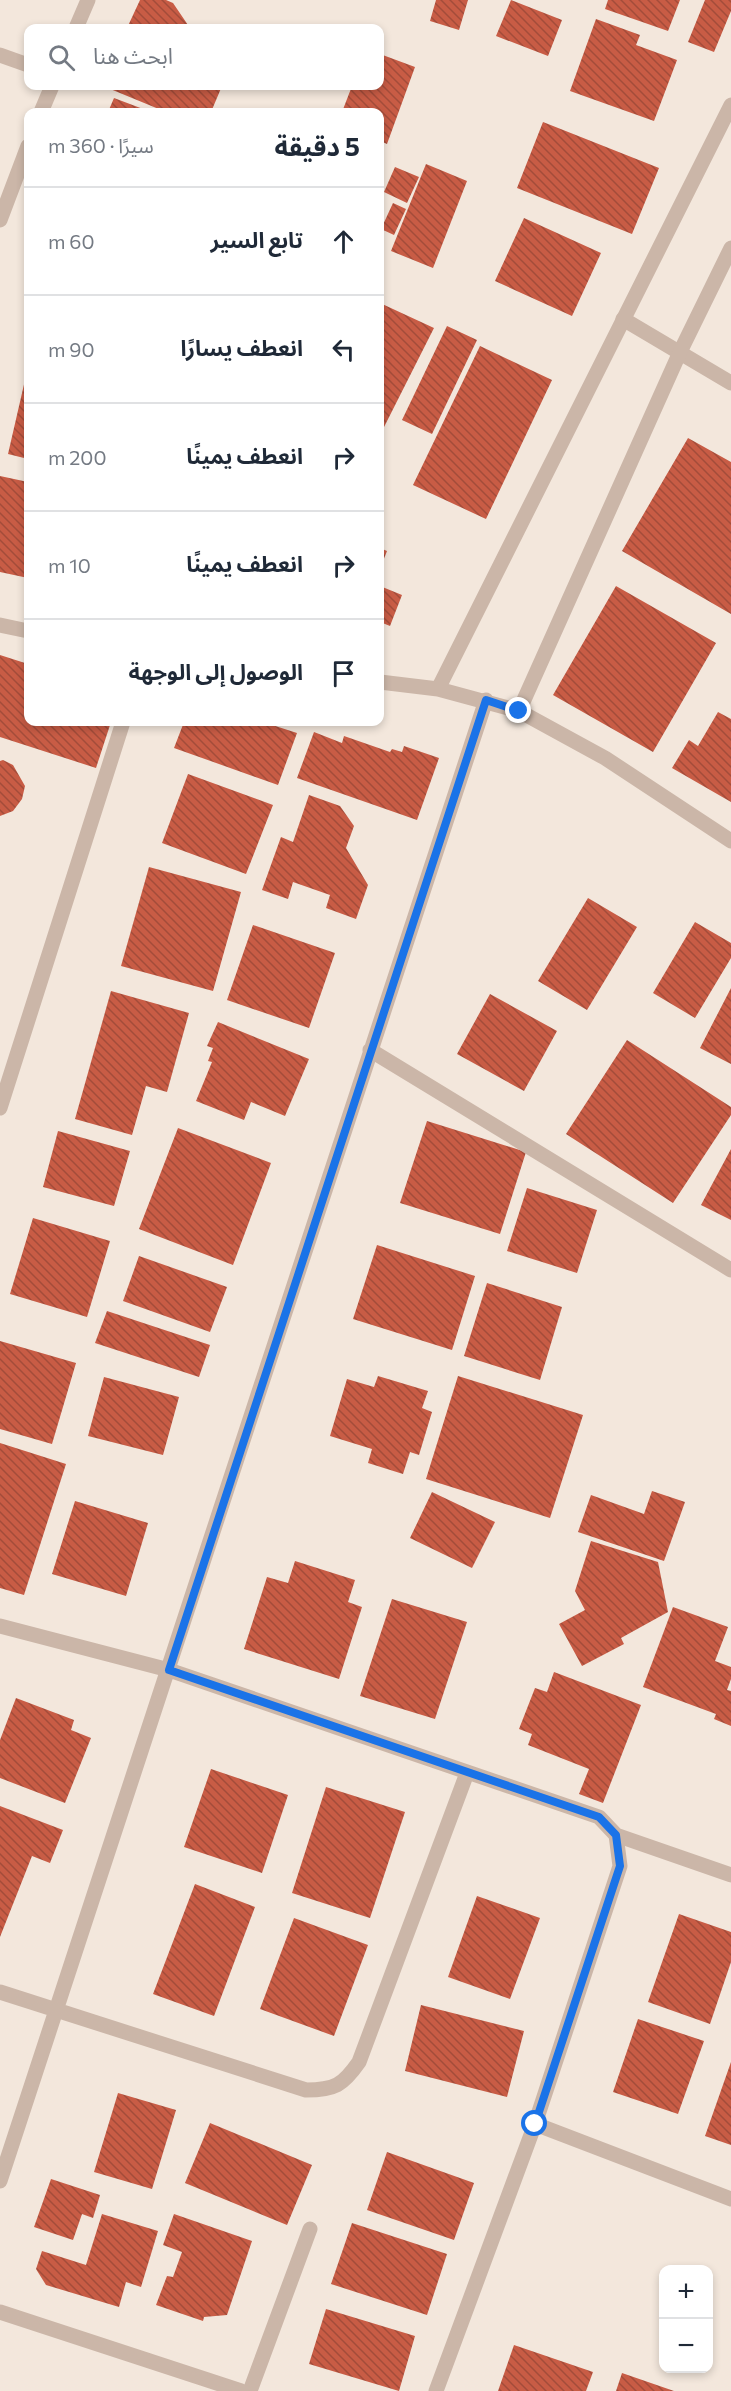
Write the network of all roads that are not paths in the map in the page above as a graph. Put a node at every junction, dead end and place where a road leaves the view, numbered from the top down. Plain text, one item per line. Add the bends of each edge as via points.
1 (88, 0) edge
2 (78, 24) edge
3 (0, 55) edge
4 (24, 64) edge
5 (50, 90) edge
6 (731, 105) edge
7 (43, 108) edge
8 (24, 157) edge
9 (0, 220) edge
10 (731, 248) edge
11 (623, 319) junction
12 (680, 352) junction
13 (731, 383) edge
14 (0, 625) edge
15 (24, 630) edge
16 (384, 682) edge
17 (438, 689) junction
18 (486, 700) junction
19 (519, 711) junction
20 (122, 726) edge
21 (731, 841) edge
22 (370, 1050) junction
23 (0, 1108) edge
24 (731, 1270) edge
25 (0, 1626) edge
26 (169, 1670) junction
27 (467, 1773) junction
28 (616, 1835) junction
29 (731, 1875) edge
30 (0, 1992) edge
31 (57, 2010) junction
32 (535, 2124) junction
33 (0, 2181) edge
34 (731, 2199) edge
35 (310, 2229) dead end
36 (0, 2312) edge
37 (241, 2391) edge
38 (250, 2391) edge
39 (436, 2391) edge

1 - 2 street
3 - 4 street
5 - 7 street
6 - 11 street
8 - 9 street
10 - 12 street
11 - 12 street
11 - 17 street
12 - 13 street
12 - 19 street
14 - 15 street
16 - 17 street
17 - 18 street
18 - 19 street
18 - 22 street
19 - 21 street via 605,758
20 - 23 street
22 - 24 street
22 - 26 street
25 - 26 street
26 - 27 street
26 - 31 street
27 - 28 street via 599,1817
27 - 31 street via 359,2062 346,2080 327,2090 306,2090
28 - 29 street
28 - 32 street via 620,1866
30 - 31 street
31 - 33 street
32 - 34 street
32 - 39 street
35 - 38 street
36 - 37 street

